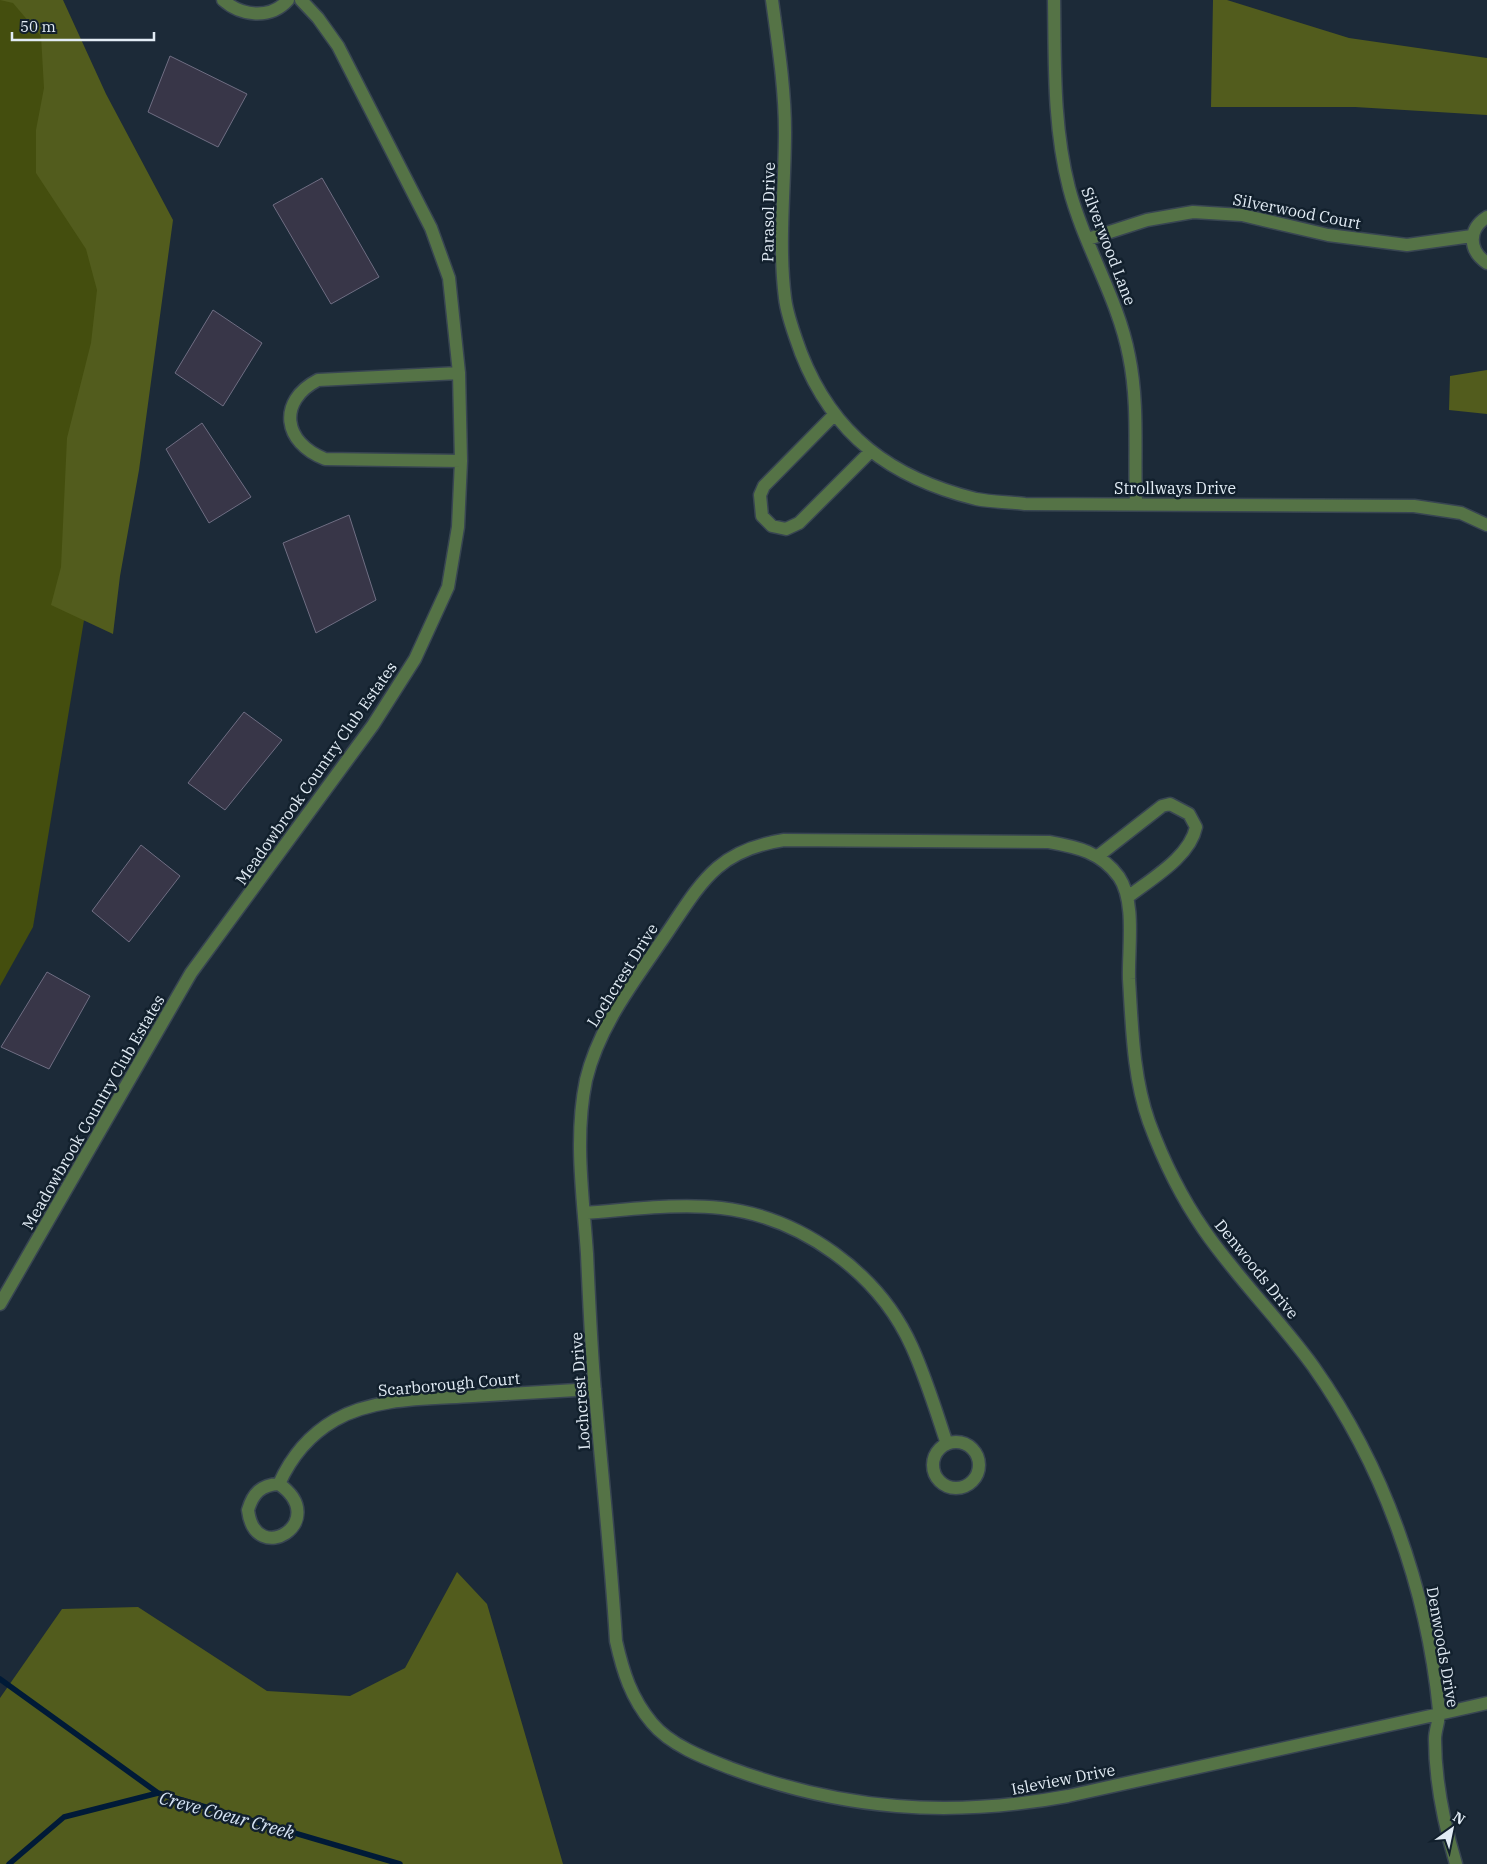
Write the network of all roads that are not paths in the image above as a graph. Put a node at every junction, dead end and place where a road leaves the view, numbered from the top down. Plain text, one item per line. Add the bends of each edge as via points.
1 (223, 0) edge
2 (288, 0) edge
3 (301, 0) edge
4 (772, 0) edge
5 (1054, 0) edge
6 (1487, 217) edge
7 (1472, 236) junction
8 (1088, 239) junction
9 (1487, 262) edge
10 (459, 373) junction
11 (834, 415) junction
12 (870, 452) junction
13 (460, 461) junction
14 (1136, 503) junction
15 (1487, 525) edge
16 (1098, 856) junction
17 (1128, 897) junction
18 (584, 1213) junction
19 (0, 1304) edge
20 (594, 1389) junction
21 (947, 1444) dead end
22 (279, 1484) junction
23 (1487, 1704) edge
24 (1439, 1714) junction
25 (653, 1724) joint
26 (1456, 1864) edge

1 - 2 street via 250,14 266,13
3 - 10 street, Meadowbrook Country Club Estates via 338,46 431,228 449,278
4 - 11 street, Parasol Drive via 783,82 782,258 785,300 807,368
5 - 8 street, Silverwood Lane via 1056,111 1061,150 1070,190
6 - 7 street via 1475,228
7 - 8 street, Silverwood Court via 1398,244 1328,235 1242,215 1193,212 1147,220
7 - 9 street via 1475,252
8 - 14 street, Silverwood Lane via 1129,355 1134,391
10 - 13 street, Meadowbrook Country Club Estates
10 - 13 street via 318,380 306,386 296,397 290,417 292,431 299,444 309,453 325,458
11 - 12 street, Parasol Drive
11 - 12 street via 764,486 760,503 766,521 786,529 799,523
12 - 14 street, Strollways Drive via 940,487 978,499 1025,504
13 - 19 street, Meadowbrook Country Club Estates via 458,528 448,587 416,660 362,741 191,973
14 - 15 street, Strollways Drive via 1414,506 1461,513
16 - 17 street, Lochcrest Drive via 1120,879
16 - 17 street via 1153,810 1170,804 1189,814 1196,827 1192,842
16 - 18 street, Lochcrest Drive via 1076,847 1049,842 784,840 759,844 737,853 696,890 613,1014 598,1046 587,1079 580,1117 579,1164
17 - 24 street, Denwoods Drive via 1134,1056 1149,1120 1175,1182 1204,1231 1312,1364 1343,1410 1372,1464 1399,1530 1422,1605
18 - 20 street, Lochcrest Drive
18 - 21 street via 692,1206 722,1208 762,1217 802,1233 834,1253 861,1275 890,1308 912,1346
20 - 22 street, Scarborough Court via 453,1398 365,1408 336,1419 317,1432 299,1449
20 - 25 street, Lochcrest Drive via 616,1641 623,1674 633,1696
22 - 22 street via 258,1490 248,1510 252,1526 269,1538 287,1534 298,1515 293,1498
23 - 24 street, Isleview Drive
24 - 25 street, Isleview Drive via 1026,1804 936,1809 894,1807 800,1790 710,1760 678,1743
24 - 26 street, Denwoods Drive via 1435,1737 1440,1798

